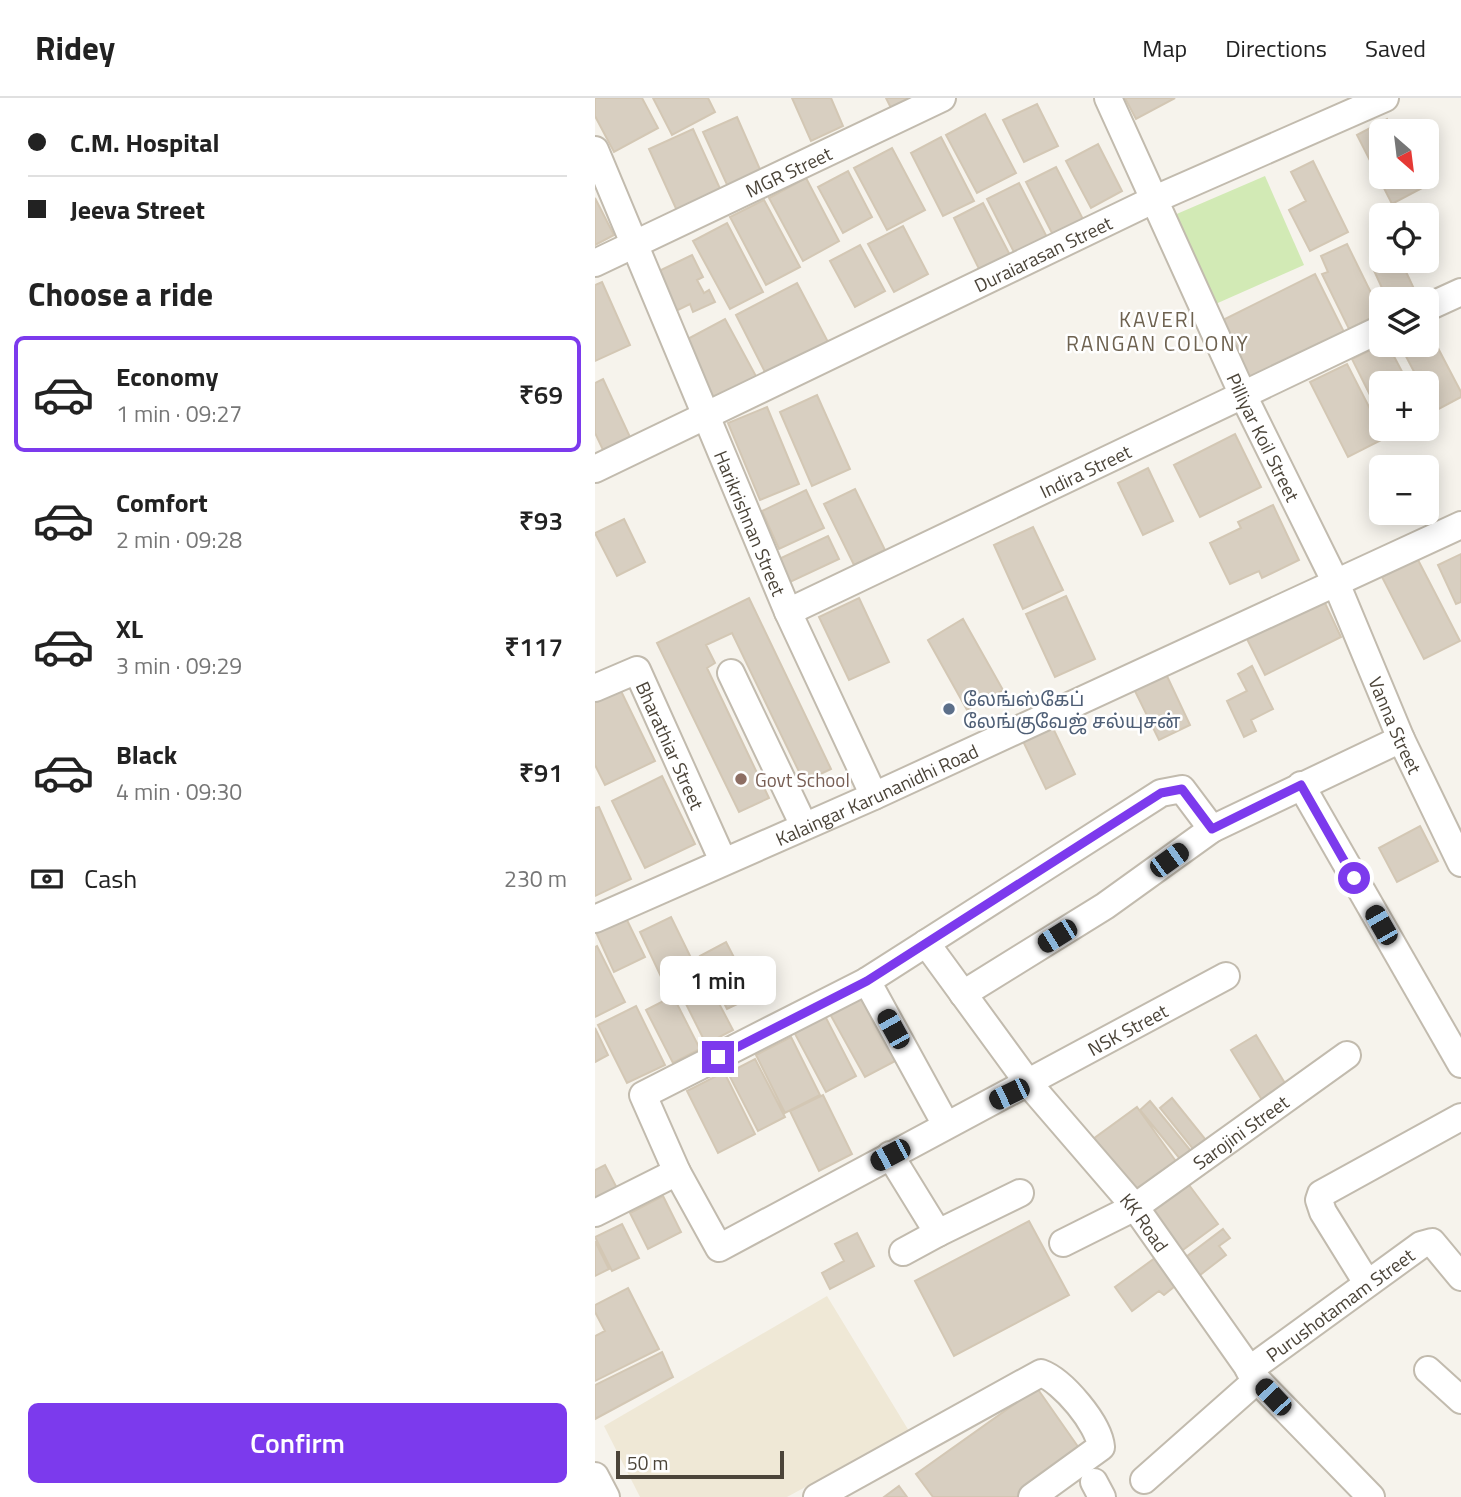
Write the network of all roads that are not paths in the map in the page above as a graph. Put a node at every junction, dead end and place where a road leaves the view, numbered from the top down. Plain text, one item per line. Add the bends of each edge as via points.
1 (942, 98) edge
2 (1108, 98) edge
3 (1385, 98) edge
4 (595, 152) edge
5 (1153, 200) junction
6 (634, 246) junction
7 (595, 263) edge
8 (1461, 292) edge
9 (1439, 302) edge
10 (1369, 335) edge
11 (1242, 393) junction
12 (705, 417) junction
13 (595, 469) edge
14 (1461, 524) edge
15 (1336, 583) junction
16 (787, 612) junction
17 (731, 673) dead end
18 (595, 688) edge
19 (1401, 738) junction
20 (1301, 785) junction
21 (874, 796) junction
22 (804, 826) junction
23 (1212, 829) junction
24 (723, 860) junction
25 (1461, 863) edge
26 (595, 919) edge
27 (926, 943) junction
28 (1226, 976) dead end
29 (867, 981) junction
30 (963, 994) junction
31 (1347, 1055) dead end
32 (1461, 1064) edge
33 (1029, 1084) junction
34 (1461, 1117) edge
35 (946, 1125) junction
36 (890, 1155) junction
37 (677, 1172) junction
38 (1020, 1193) dead end
39 (1135, 1207) junction
40 (595, 1213) edge
41 (938, 1233) junction
42 (1063, 1243) dead end
43 (903, 1252) dead end
44 (1461, 1277) edge
45 (1367, 1283) junction
46 (1428, 1370) dead end
47 (1254, 1375) junction
48 (1461, 1400) edge
49 (595, 1475) edge
50 (1144, 1480) dead end
51 (1354, 1492) edge
52 (606, 1497) edge
53 (817, 1497) edge
54 (1032, 1497) edge

1 - 6 street, MGR Street
2 - 5 street, Pilliyar Koil Street
3 - 5 street, Duraiarasan Street
4 - 6 street, Harikrishnan Street
5 - 11 street, Pilliyar Koil Street
5 - 12 street, Duraiarasan Street
6 - 7 street, MGR Street
6 - 12 street, Harikrishnan Street
8 - 9 street
10 - 11 street, Indira Street
11 - 15 street, Pilliyar Koil Street
11 - 16 street, Indira Street
12 - 13 street, Duraiarasan Street
12 - 16 street, Harikrishnan Street
14 - 15 street, Kalaingar Karunanidhi Road
15 - 19 street, Vanna Street
15 - 21 street, Kalaingar Karunanidhi Road
16 - 21 street, Harikrishnan Street
17 - 22 street
18 - 24 street, Bharathiar Street via 637,670
19 - 20 street
19 - 25 street, Vanna Street
20 - 23 street
20 - 32 street
21 - 22 street, Kalaingar Karunanidhi Road
22 - 24 street, Kalaingar Karunanidhi Road
23 - 27 street via 1182,789 1161,793
23 - 30 street via 1105,906
24 - 26 street, Kalaingar Karunanidhi Road
27 - 29 street
27 - 30 street, KK Road
28 - 33 street, NSK Street
29 - 35 street
29 - 37 street via 643,1095
30 - 33 street, KK Road
31 - 39 street, Sarojini Street
33 - 35 street, NSK Street
33 - 39 street, KK Road
34 - 45 street via 1321,1194 1323,1212
35 - 36 street, NSK Street
36 - 37 street, NSK Street via 719,1248
36 - 41 street
37 - 40 street
38 - 41 street
39 - 42 street, Sarojini Street
39 - 47 street, KK Road
41 - 43 street
44 - 45 street, Purushotamam Street via 1431,1242
45 - 47 street, Purushotamam Street
46 - 48 street
47 - 50 street, Purushotamam Street
47 - 51 street, KK Road
49 - 52 street
53 - 54 street via 1041,1373 1056,1378 1100,1433 1101,1447

